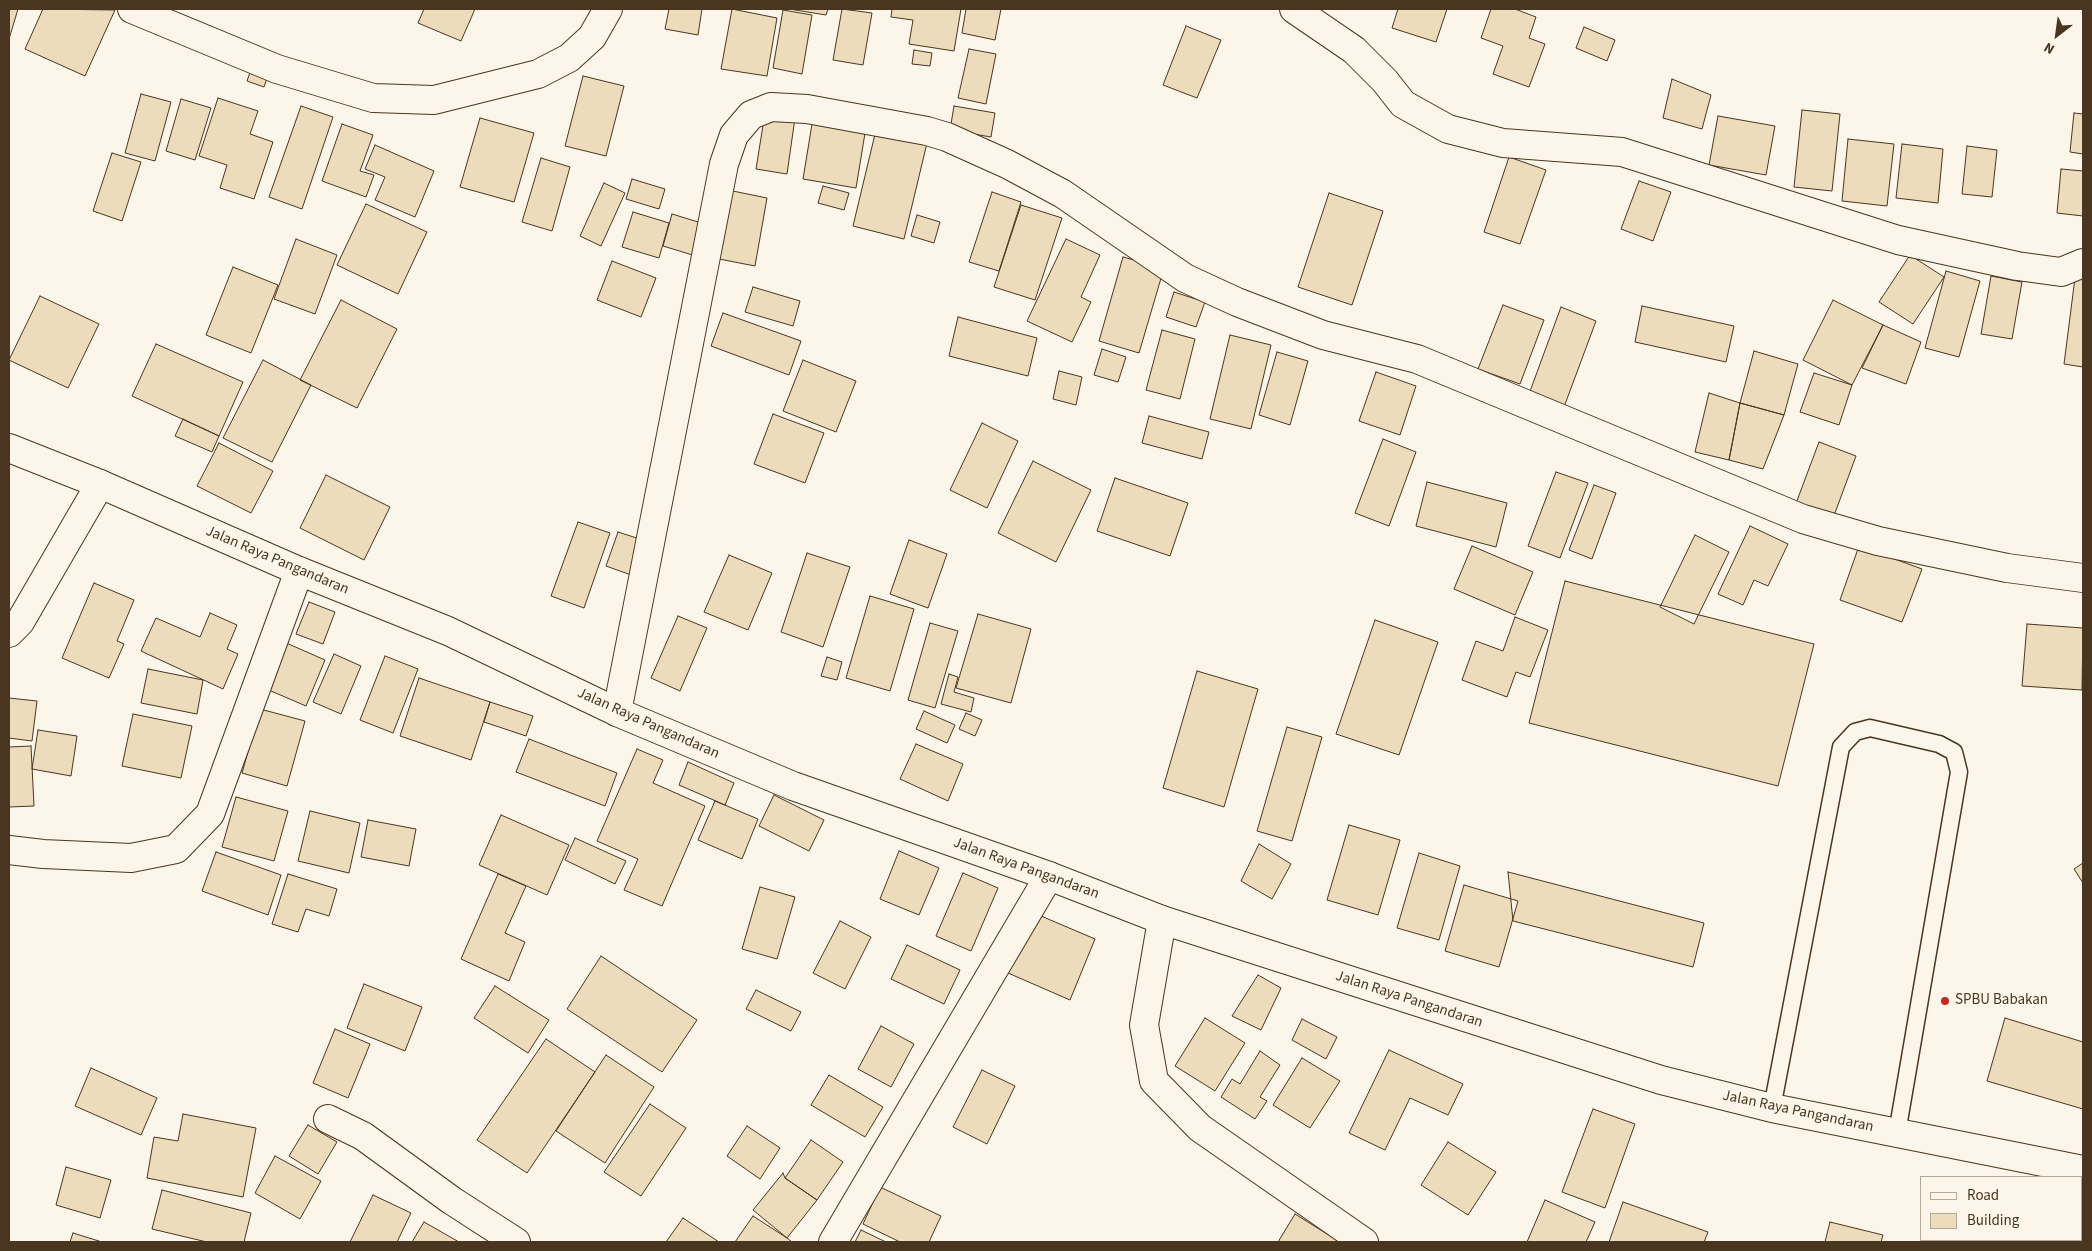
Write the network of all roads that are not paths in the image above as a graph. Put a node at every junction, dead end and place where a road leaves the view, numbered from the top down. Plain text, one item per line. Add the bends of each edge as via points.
1 (132, 9) edge
2 (608, 9) edge
3 (1294, 9) edge
4 (2083, 263) edge
5 (9, 448) edge
6 (100, 484) junction
7 (299, 571) junction
8 (2083, 578) edge
9 (9, 634) edge
10 (617, 712) junction
11 (9, 850) edge
12 (1048, 876) junction
13 (1162, 920) junction
14 (1772, 1108) junction
15 (328, 1119) dead end
16 (1897, 1133) junction
17 (2083, 1170) edge
18 (516, 1242) edge
19 (833, 1242) edge
20 (1364, 1242) edge

1 - 2 main road via 277,70 373,98 434,100 538,74 569,58 592,37
3 - 4 main road via 1354,50 1403,104 1448,128 1503,144 1622,152 1898,240 1934,248 2061,272
5 - 6 main road, Jalan Raya Pangandaran
6 - 7 main road, Jalan Raya Pangandaran
6 - 9 main road via 20,622
7 - 10 main road, Jalan Raya Pangandaran via 448,631
7 - 11 main road via 210,814 176,848 131,858
8 - 10 main road via 2007,568 1878,541 1803,519 1417,359 1323,335 1211,290 1185,278 1063,194 1008,164 947,137 807,109 770,107 751,115 734,135 724,164
10 - 12 main road, Jalan Raya Pangandaran via 792,786
12 - 13 main road, Jalan Raya Pangandaran
12 - 19 main road
13 - 14 main road, Jalan Raya Pangandaran via 1661,1080
13 - 20 main road via 1144,1025 1154,1081 1200,1128
14 - 16 main road, Jalan Raya Pangandaran
14 - 16 lane via 1842,748 1855,732 1870,728 1939,744 1954,752 1959,772
15 - 18 main road via 363,1136
16 - 17 main road, Jalan Raya Pangandaran

